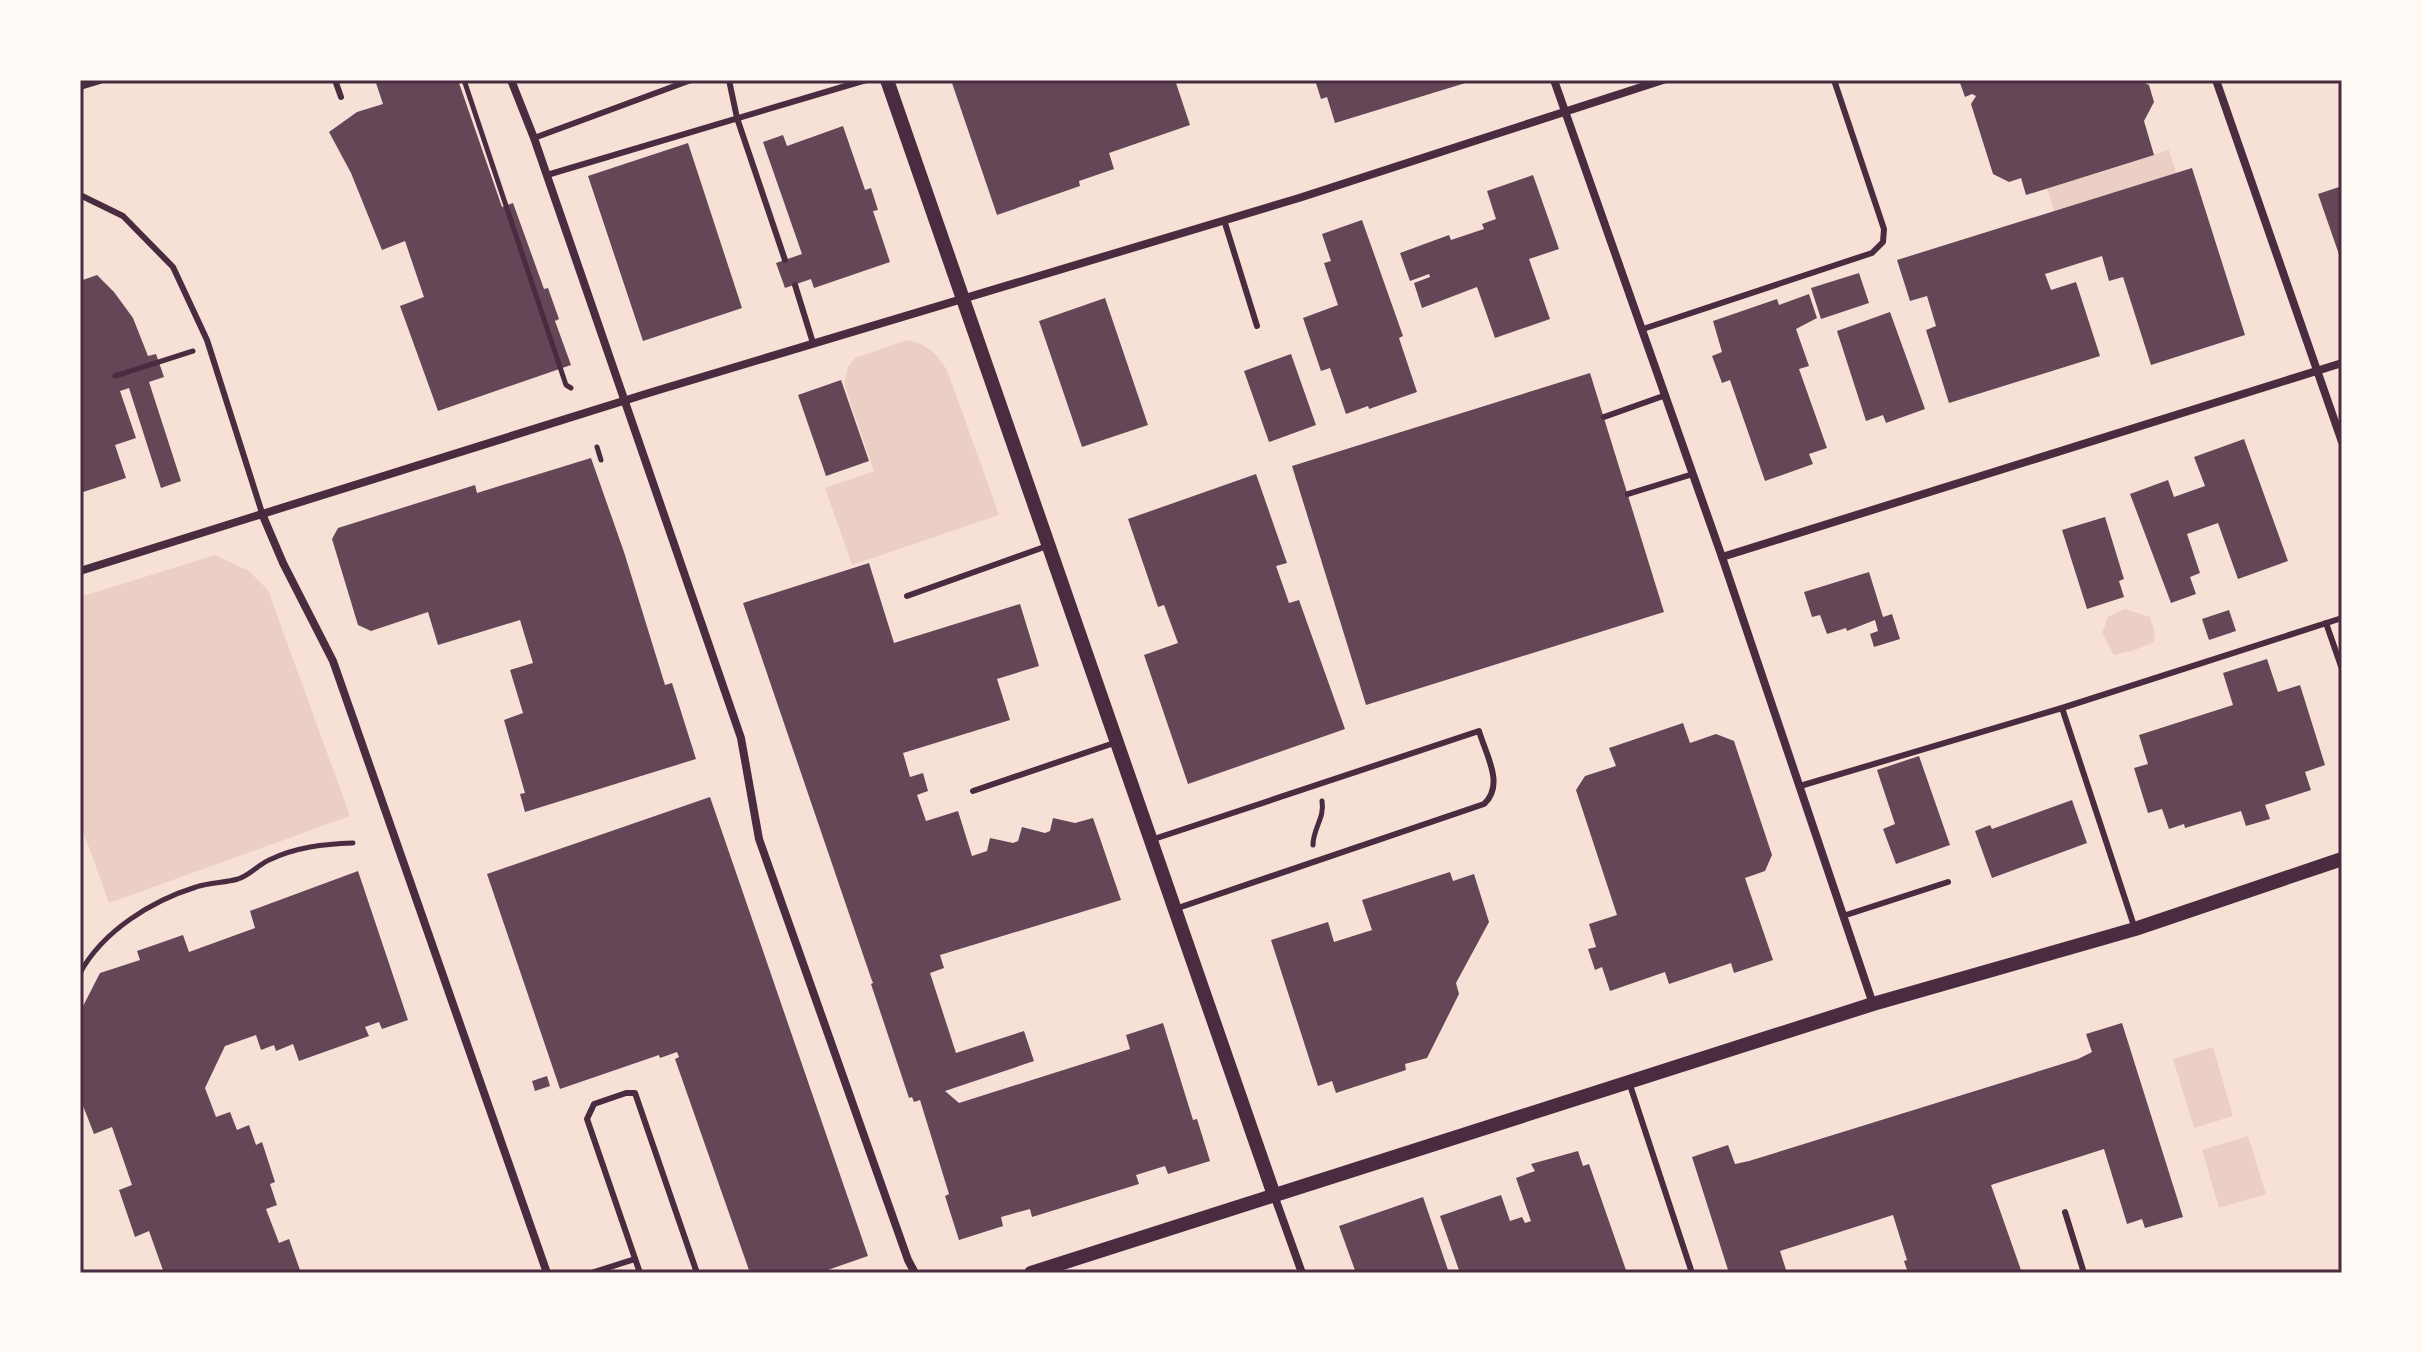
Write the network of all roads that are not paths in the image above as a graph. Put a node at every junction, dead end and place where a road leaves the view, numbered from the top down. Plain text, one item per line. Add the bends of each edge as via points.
1 (100, 80) edge
2 (335, 80) edge
3 (511, 80) edge
4 (691, 80) edge
5 (729, 80) edge
6 (866, 80) edge
7 (887, 80) edge
8 (1554, 80) edge
9 (1663, 80) edge
10 (1834, 80) edge
11 (2216, 80) edge
12 (80, 86) edge
13 (341, 97) dead end
14 (1566, 113) junction
15 (737, 118) junction
16 (534, 138) junction
17 (547, 175) junction
18 (80, 195) edge
19 (1224, 220) junction
20 (785, 260) dead end
21 (795, 285) dead end
22 (963, 298) junction
23 (1257, 326) dead end
24 (1643, 329) junction
25 (813, 343) junction
26 (2342, 363) edge
27 (2317, 371) junction
28 (1666, 395) junction
29 (624, 401) junction
30 (1604, 417) dead end
31 (2342, 442) edge
32 (1693, 474) junction
33 (1628, 494) dead end
34 (263, 516) junction
35 (1049, 545) junction
36 (1722, 557) junction
37 (80, 571) edge
38 (907, 596) dead end
39 (2342, 618) edge
40 (2326, 623) junction
41 (2342, 669) edge
42 (2062, 708) junction
43 (1117, 742) junction
44 (1800, 786) junction
45 (973, 791) dead end
46 (1151, 840) junction
47 (2342, 859) edge
48 (1948, 882) dead end
49 (1175, 909) junction
50 (1843, 916) junction
51 (2135, 929) junction
52 (1873, 1004) junction
53 (1629, 1082) junction
54 (1274, 1195) junction
55 (2065, 1212) dead end
56 (635, 1259) junction
57 (547, 1273) edge
58 (591, 1273) edge
59 (640, 1273) edge
60 (697, 1273) edge
61 (915, 1273) edge
62 (1031, 1273) edge
63 (1302, 1273) edge
64 (1692, 1273) edge
65 (2084, 1273) edge

1 - 12 street
2 - 13 lane
3 - 16 street
4 - 16 lane
5 - 15 lane
6 - 15 lane
7 - 22 street
8 - 14 street
9 - 14 street
10 - 24 lane via 1884,229 1883,242 1872,253
11 - 27 street
14 - 19 street
14 - 24 street
15 - 17 lane
15 - 20 lane
16 - 17 street
17 - 29 street
18 - 34 lane via 123,216 173,267 209,346
19 - 22 street
19 - 23 lane
21 - 25 lane
22 - 25 street
22 - 35 street
24 - 28 street
25 - 29 street
26 - 27 street
27 - 31 street
27 - 36 street
28 - 30 lane
28 - 32 street
29 - 34 street
29 - 61 street via 741,738 759,839
32 - 33 lane
32 - 36 street
34 - 37 street
34 - 57 street via 333,661
35 - 38 lane
35 - 43 street
36 - 44 street
39 - 40 lane
40 - 41 lane
40 - 42 lane
42 - 44 lane
42 - 51 lane
43 - 45 lane
43 - 46 street
44 - 50 street
46 - 49 street
46 - 49 lane via 1479,731 1496,785 1484,804
47 - 51 street
48 - 50 lane
49 - 54 street
50 - 52 street
51 - 52 street
52 - 53 street
53 - 54 street
53 - 64 lane
54 - 62 street
54 - 63 street
55 - 65 lane
56 - 58 lane
56 - 59 lane
56 - 60 lane via 587,1119 594,1104 626,1093 635,1093

